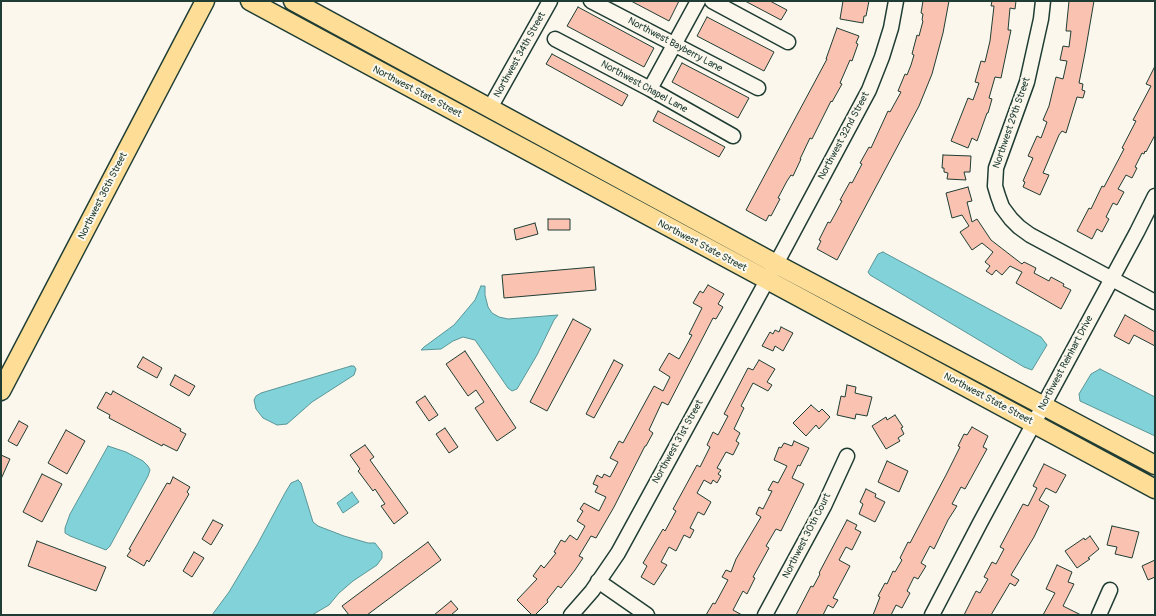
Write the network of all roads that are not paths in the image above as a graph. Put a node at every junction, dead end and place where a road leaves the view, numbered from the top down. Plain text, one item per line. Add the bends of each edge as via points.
1 (205, 1) edge
2 (250, 1) edge
3 (292, 1) edge
4 (550, 1) edge
5 (591, 1) edge
6 (698, 1) edge
7 (712, 1) edge
8 (896, 1) edge
9 (1042, 1) edge
10 (555, 39) dead end
11 (788, 42) dead end
12 (674, 44) junction
13 (758, 88) dead end
14 (650, 89) junction
15 (490, 108) junction
16 (733, 136) dead end
17 (1155, 196) edge
18 (776, 264) junction
19 (1111, 278) junction
20 (766, 280) junction
21 (1155, 302) edge
22 (1, 391) edge
23 (1043, 405) junction
24 (1033, 424) junction
25 (847, 456) dead end
26 (1155, 465) edge
27 (1155, 489) edge
28 (598, 581) junction
29 (1110, 590) dead end
30 (572, 615) edge
31 (647, 615) edge
32 (765, 615) edge
33 (932, 615) edge
34 (1099, 615) edge

1 - 22 main road, Northwest 36th Street
2 - 20 main road, Northwest State Street
3 - 15 main road, Northwest State Street
4 - 15 street, Northwest 34th Street
5 - 12 street, Northwest Bayberry Lane
6 - 12 street
7 - 11 street
8 - 18 street, Northwest 32nd Street via 891,28 876,74
9 - 19 street, Northwest 29th Street via 1041,19 1027,82 996,168 995,186 1002,207 1019,227
10 - 14 street, Northwest Chapel Lane
12 - 13 street, Northwest Bayberry Lane
12 - 14 street
14 - 16 street, Northwest Chapel Lane
15 - 18 main road, Northwest State Street
17 - 19 street, Northwest Reinhart Drive
18 - 20 street, Northwest 31st Street
18 - 23 main road, Northwest State Street
19 - 21 street, Northwest 29th Street
19 - 23 street, Northwest Reinhart Drive
20 - 24 main road, Northwest State Street
20 - 28 street, Northwest 31st Street via 618,553
23 - 24 street, Northwest Reinhart Drive
23 - 26 main road, Northwest State Street
24 - 27 main road, Northwest State Street
24 - 33 street, Northwest Reinhart Drive
25 - 32 street, Northwest 30th Court via 824,506
28 - 30 street, Northwest 31st Street
28 - 31 street
29 - 34 street

